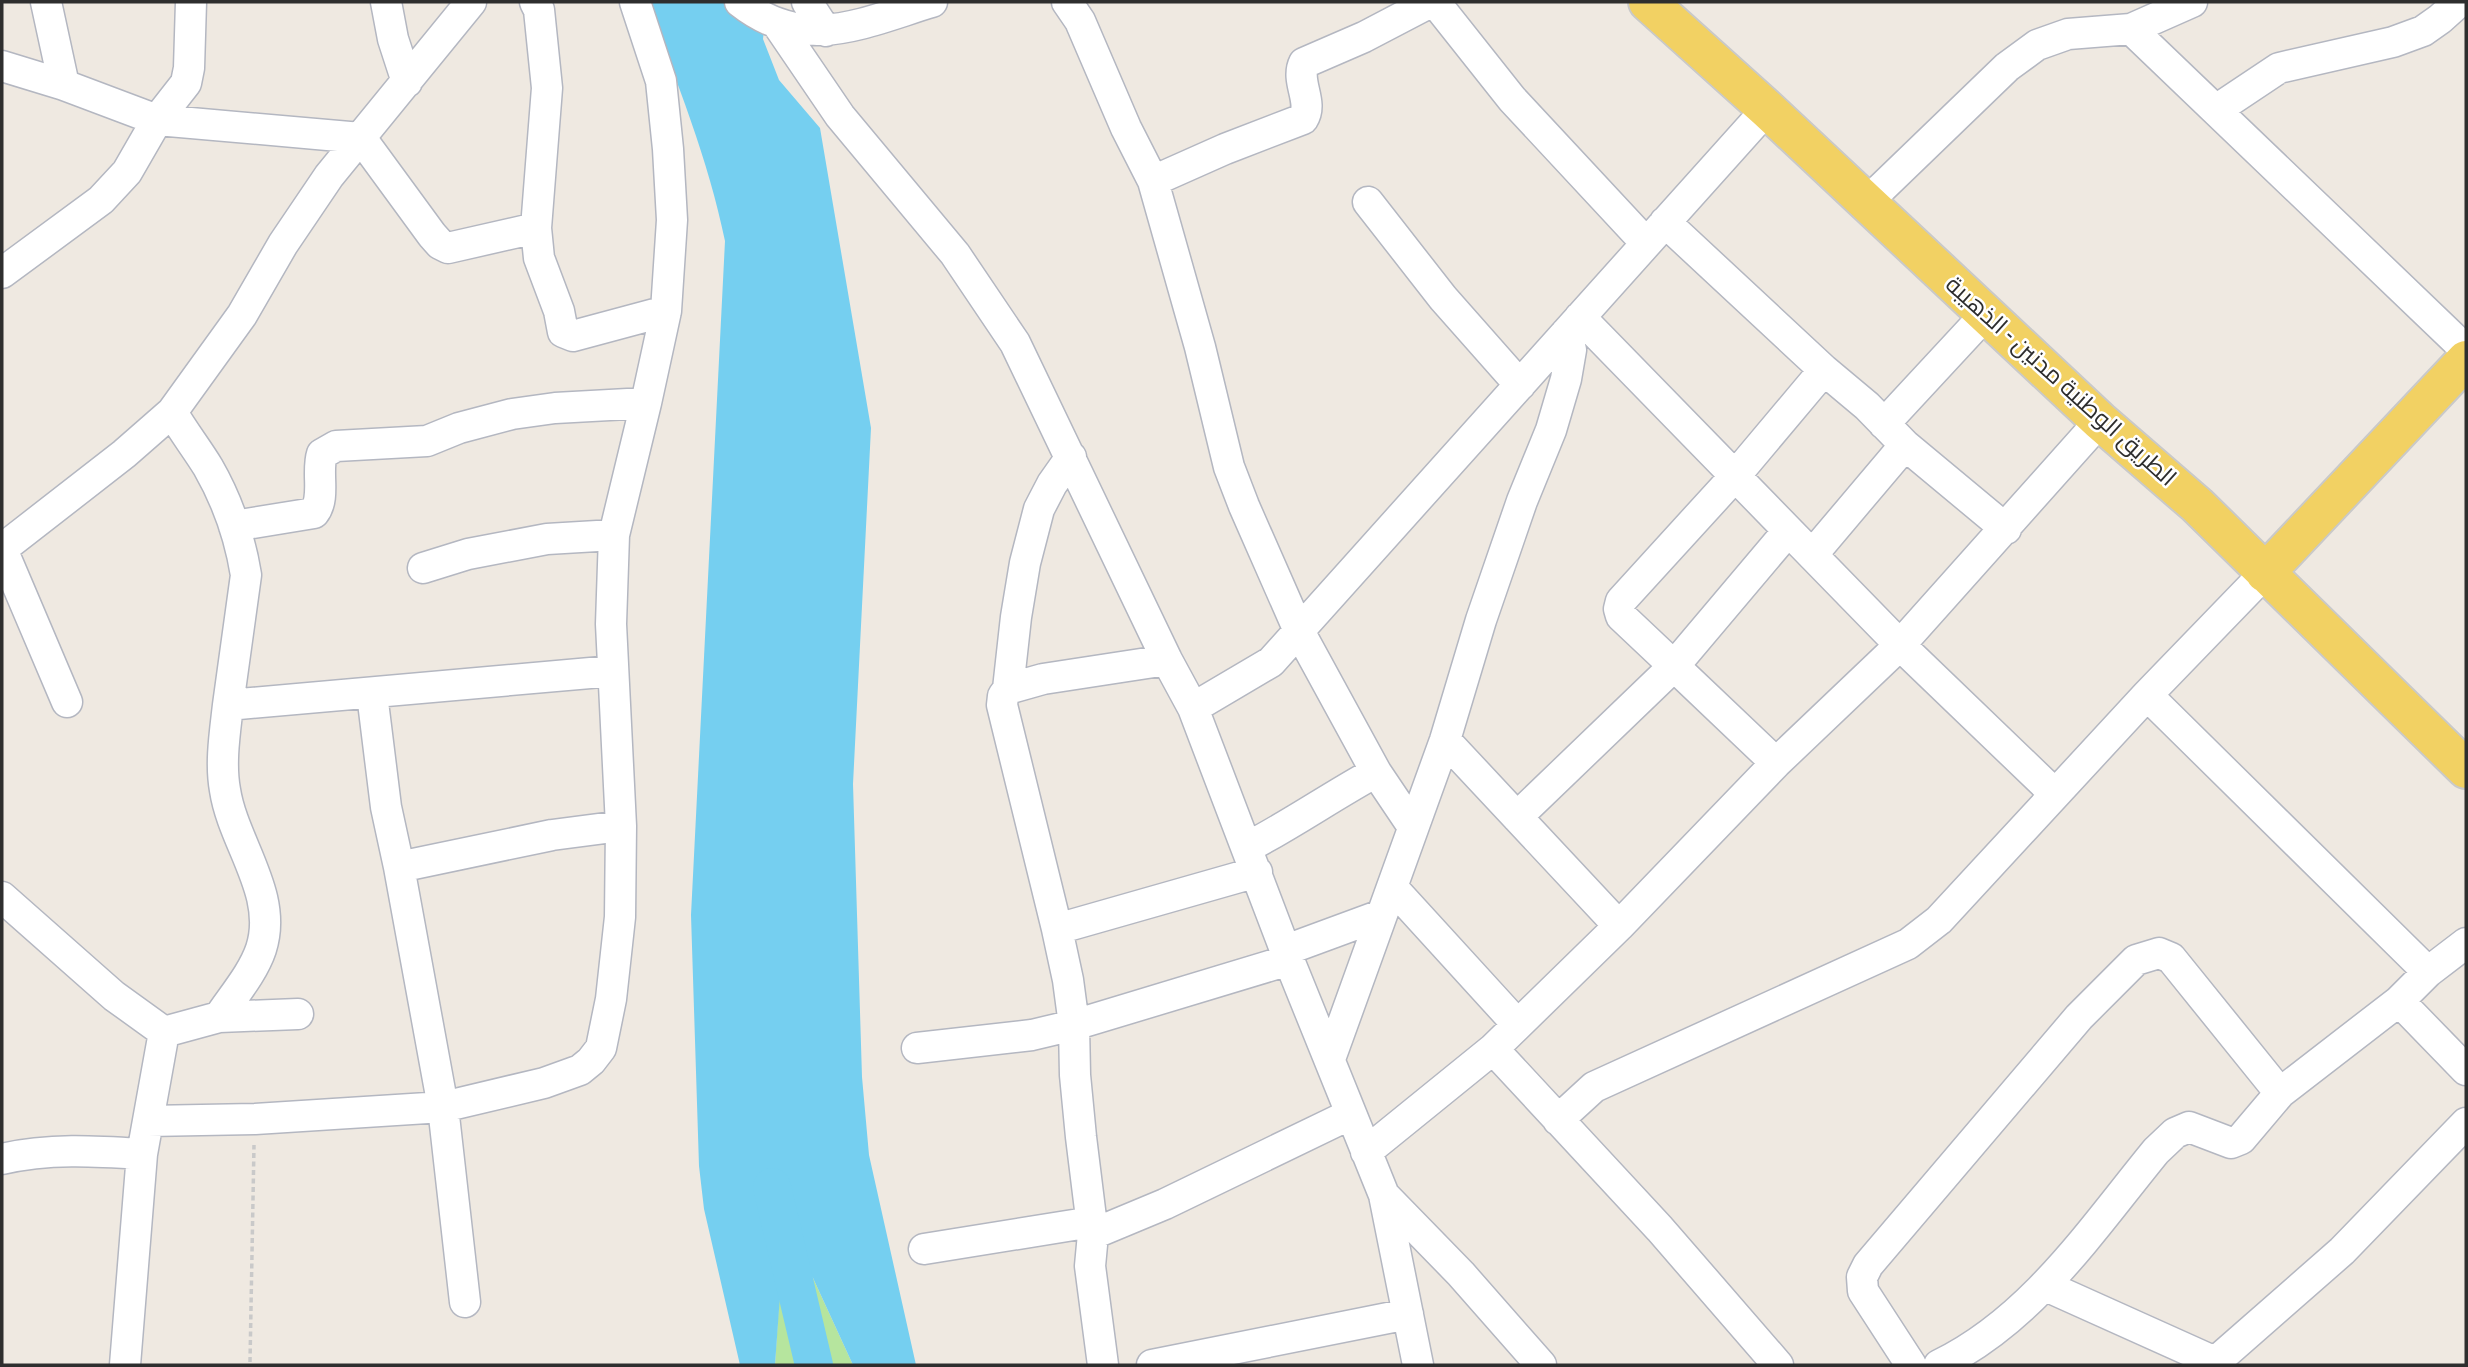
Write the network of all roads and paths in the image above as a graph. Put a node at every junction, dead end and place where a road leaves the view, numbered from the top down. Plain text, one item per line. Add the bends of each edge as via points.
1 (46, 2) edge
2 (191, 2) edge
3 (386, 2) edge
4 (471, 2) edge
5 (535, 2) edge
6 (635, 2) edge
7 (740, 2) edge
8 (807, 2) edge
9 (932, 2) edge
10 (1067, 2) edge
11 (1433, 2) edge
12 (1648, 2) edge
13 (2192, 2) edge
14 (2459, 2) edge
15 (778, 25) junction
16 (2131, 29) junction
17 (826, 31) junction
18 (2, 66) edge
19 (407, 82) junction
20 (64, 85) junction
21 (1767, 109) junction
22 (2216, 110) junction
23 (157, 120) junction
24 (361, 138) junction
25 (1153, 181) junction
26 (1368, 202) dead end
27 (1867, 202) junction
28 (536, 228) junction
29 (1656, 233) junction
30 (2, 273) edge
31 (666, 311) junction
32 (1986, 314) junction
33 (1573, 325) junction
34 (2466, 350) edge
35 (2466, 360) edge
36 (1824, 370) junction
37 (1520, 385) junction
38 (646, 403) junction
39 (172, 412) junction
40 (2100, 421) junction
41 (1884, 424) junction
42 (1905, 445) junction
43 (1071, 457) junction
44 (1735, 476) junction
45 (234, 526) junction
46 (2006, 529) junction
47 (1788, 531) junction
48 (614, 535) junction
49 (2, 549) edge
50 (1812, 555) junction
51 (423, 568) dead end
52 (2265, 573) junction
53 (1299, 631) junction
54 (1900, 645) junction
55 (1167, 660) junction
56 (1674, 666) junction
57 (612, 671) junction
58 (1008, 689) junction
59 (372, 694) junction
60 (2147, 695) junction
61 (68, 702) dead end
62 (228, 705) junction
63 (1193, 708) junction
64 (1445, 740) junction
65 (1776, 763) junction
66 (2466, 769) edge
67 (1376, 772) junction
68 (2055, 794) junction
69 (1517, 817) junction
70 (621, 826) junction
71 (1413, 827) junction
72 (1252, 860) junction
73 (399, 867) junction
74 (1392, 887) junction
75 (2, 897) edge
76 (1381, 915) junction
77 (1619, 926) junction
78 (1057, 929) junction
79 (2463, 953) edge
80 (1287, 955) junction
81 (2428, 972) junction
82 (2399, 1002) junction
83 (299, 1014) dead end
84 (219, 1017) junction
85 (1517, 1024) junction
86 (1074, 1025) junction
87 (164, 1032) junction
88 (917, 1048) dead end
89 (1493, 1049) junction
90 (1330, 1059) junction
91 (2466, 1070) edge
92 (2280, 1093) junction
93 (443, 1107) junction
94 (1351, 1114) junction
95 (255, 1119) junction
96 (1558, 1120) junction
97 (148, 1121) junction
98 (2466, 1123) edge
99 (1366, 1152) junction
100 (142, 1154) junction
101 (2, 1159) edge
102 (1384, 1195) junction
103 (1093, 1228) junction
104 (924, 1250) dead end
105 (2046, 1286) junction
106 (465, 1302) dead end
107 (1408, 1314) junction
108 (250, 1362) dead end
109 (2214, 1364) edge
110 (125, 1365) edge
111 (1103, 1365) edge
112 (1152, 1365) edge
113 (1418, 1365) edge
114 (1541, 1365) edge
115 (1778, 1365) edge
116 (1911, 1365) edge
117 (1939, 1365) edge

1 - 20 street
2 - 23 street via 186,83
3 - 19 street
4 - 19 street
5 - 28 street via 547,88
6 - 31 street via 661,81 668,149 672,220
7 - 15 street
8 - 17 street
9 - 17 street
10 - 25 street via 1080,20
11 - 25 street via 1304,63 1301,74 1308,111 1303,119
11 - 29 street via 1512,99
12 - 21 main road, الطريق الوطنية مدنين - الذهيبة
13 - 16 street
14 - 22 street via 2423,31 2279,68
15 - 17 street
15 - 43 street via 840,116 991,303
16 - 22 street
16 - 27 street via 2068,34 2037,45 2007,67
18 - 20 street
19 - 24 street
20 - 23 street
21 - 27 main road, الطريق الوطنية مدنين - الذهيبة
21 - 29 street
22 - 34 street
23 - 24 street
23 - 30 street via 127,172 101,200
24 - 28 street via 432,235 447,248
24 - 39 street via 329,176 242,315
25 - 53 street via 1229,467
26 - 37 street via 1443,298
27 - 32 main road, الطريق الوطنية مدنين - الذهيبة
28 - 31 street via 538,258 566,335
29 - 33 street
29 - 36 street
31 - 38 street
32 - 40 main road, الطريق الوطنية مدنين - الذهيبة
32 - 41 street
33 - 37 street
33 - 44 street
33 - 64 street via 1566,379 1551,430 1481,620
35 - 52 main road
36 - 41 street
36 - 44 street
37 - 53 street
38 - 45 street via 555,408 482,422 427,441 336,446 322,454 319,506 314,513
38 - 48 street
39 - 45 street via 209,468
39 - 49 street
40 - 46 street
40 - 52 main road, الطريق الوطنية مدنين - الذهيبة via 2197,505
41 - 42 street
42 - 46 street
42 - 50 street
43 - 55 street
43 - 58 street via 1039,509 1018,603
44 - 47 street
44 - 56 street via 1621,601 1621,615
45 - 62 street via 246,575
46 - 54 street
47 - 50 street
47 - 56 street
48 - 51 street via 547,539
48 - 57 street
49 - 61 street
50 - 54 street
52 - 60 street
52 - 66 main road, الطريق الوطنية مدنين - الذهيبة
53 - 63 street via 1271,662
53 - 67 street
54 - 65 street
54 - 68 street
55 - 58 street via 1043,679
55 - 63 street
56 - 65 street
56 - 69 street
57 - 59 street
57 - 70 street
58 - 78 street via 1002,705
59 - 62 street
59 - 73 street via 386,807
60 - 68 street
60 - 81 street
62 - 84 street via 224,789 260,888 266,925 261,951
63 - 72 street
64 - 69 street
64 - 71 street
65 - 77 street
67 - 71 street
67 - 72 street via 1287,827
68 - 96 street via 1939,920 1908,944 1594,1087
69 - 77 street
70 - 73 street via 552,835
70 - 93 street via 620,918 601,1048 580,1069 544,1083
71 - 74 street
72 - 78 street
72 - 80 street
73 - 93 street
74 - 76 street
74 - 85 street
75 - 87 street via 114,996
76 - 80 street
76 - 90 street
77 - 85 street
78 - 86 street
79 - 81 street
80 - 86 street
80 - 90 street
81 - 82 street
82 - 91 street
82 - 92 street
83 - 84 street
84 - 87 street
85 - 89 street
86 - 88 street via 1032,1035
86 - 103 street via 1077,1100
87 - 97 street
89 - 96 street
89 - 99 street
90 - 94 street
92 - 105 street via 2241,1139 2231,1143 2189,1127 2175,1133
92 - 116 street via 2171,958 2159,953 2136,960 2079,1017 1861,1277 1863,1291
93 - 95 street
93 - 106 street
94 - 99 street
94 - 103 street via 1176,1199
95 - 97 street
95 - 108 path
96 - 115 street
97 - 100 street
98 - 109 street via 2343,1251
99 - 102 street
100 - 101 street via 44,1152
100 - 110 street
102 - 107 street
102 - 114 street via 1461,1273
103 - 104 street
103 - 111 street via 1090,1266
105 - 109 street
105 - 117 street via 1980,1343
107 - 112 street
107 - 113 street

